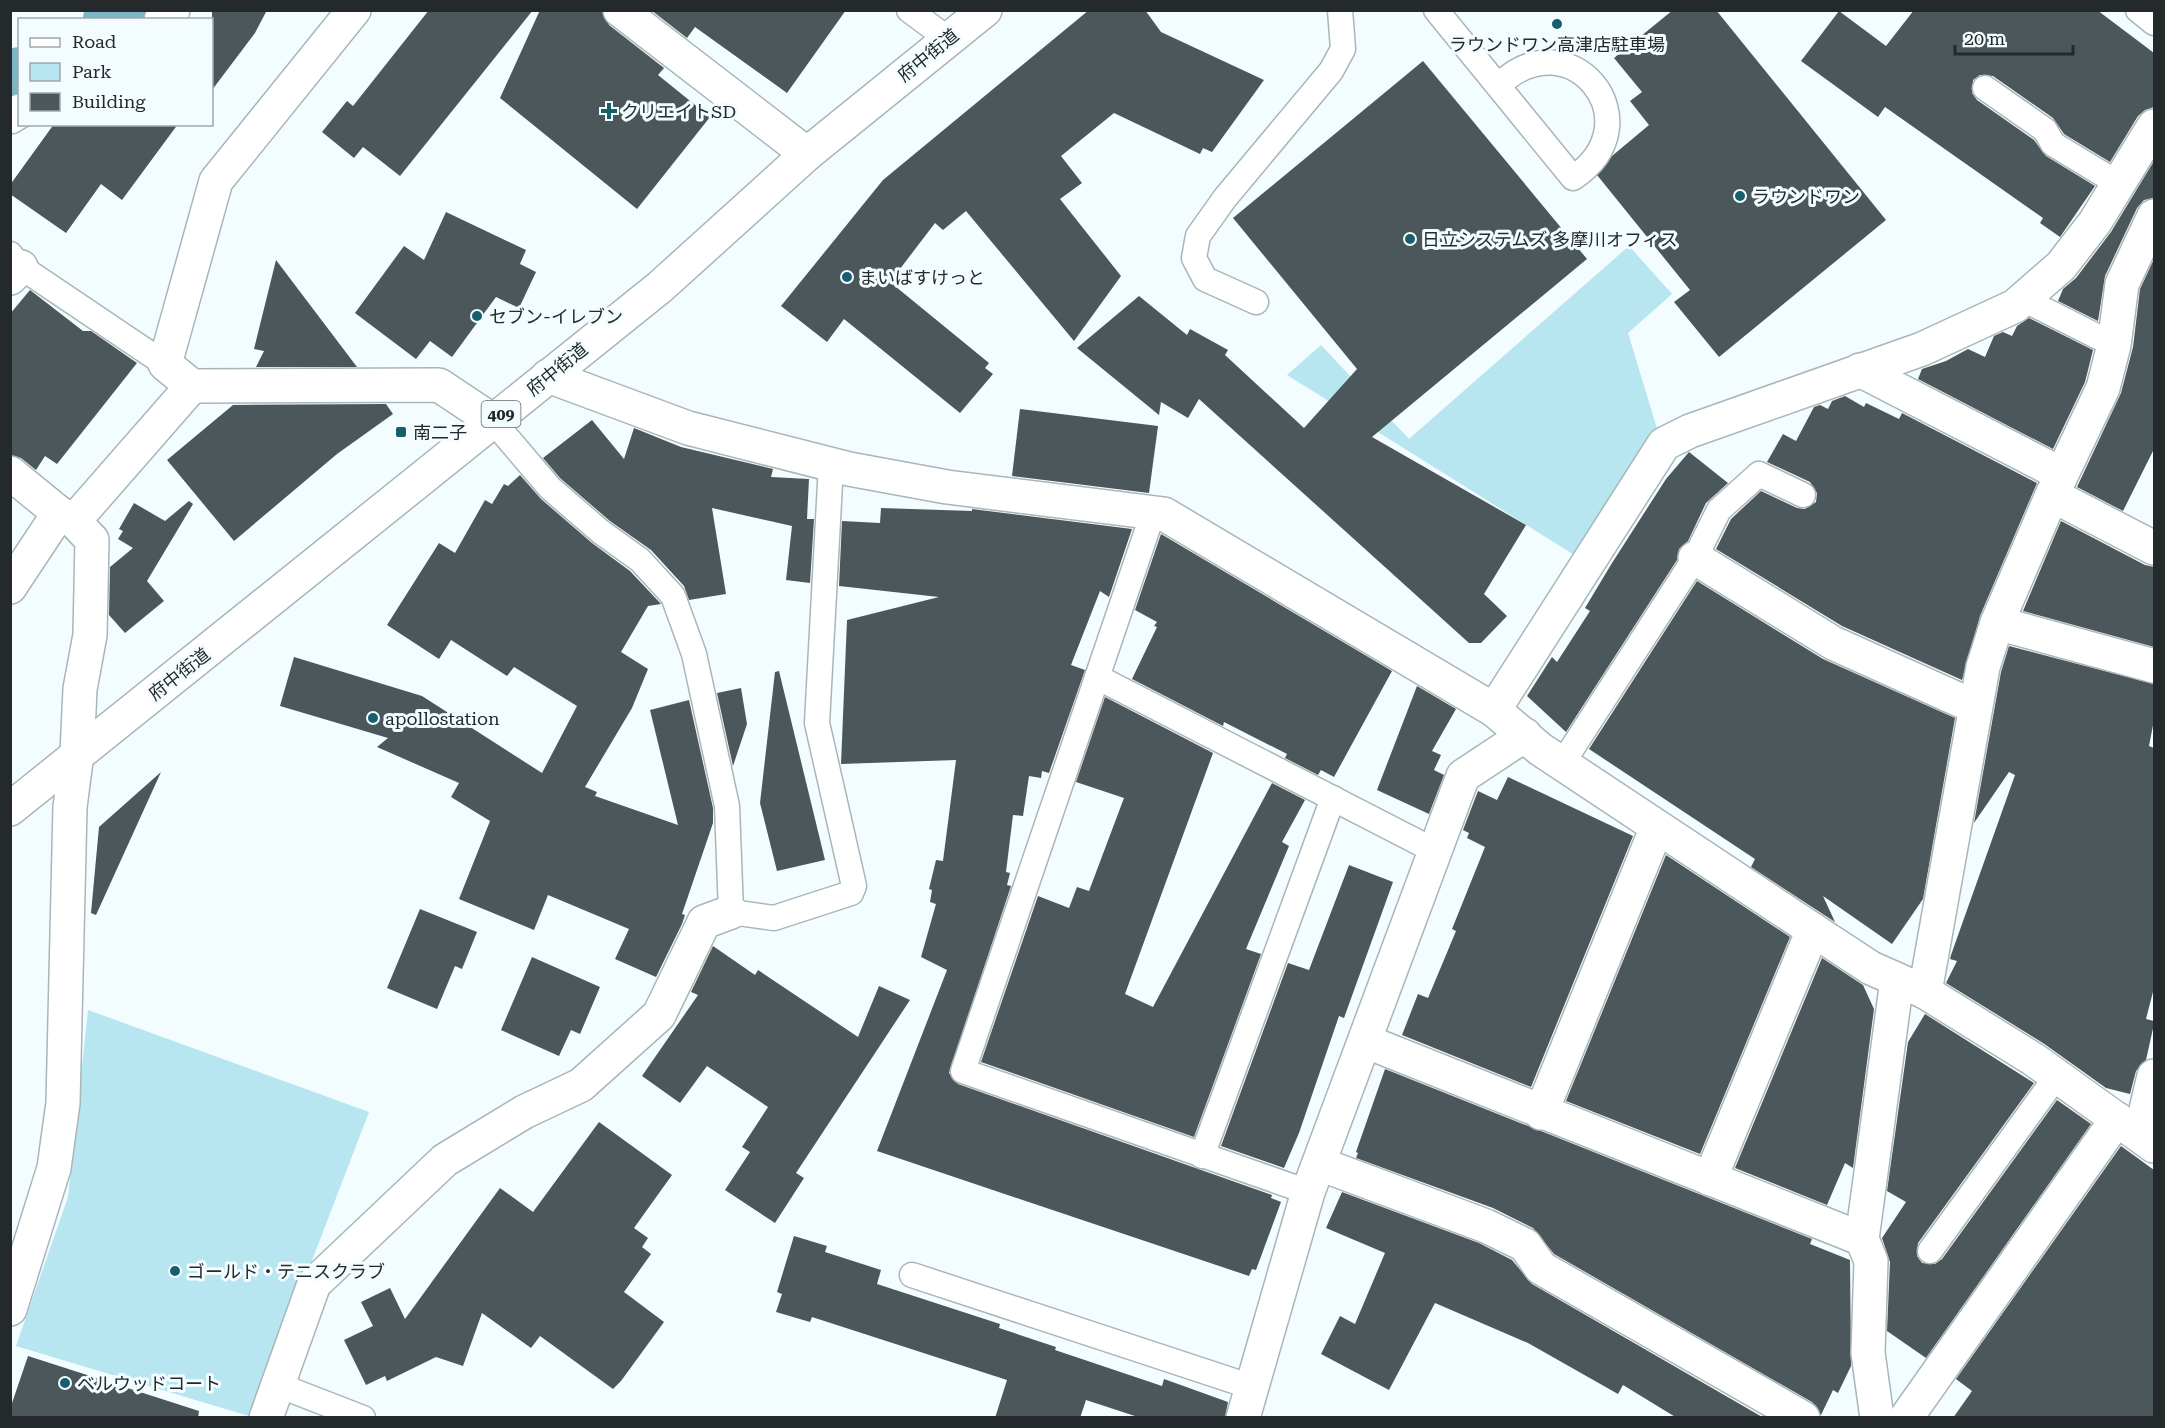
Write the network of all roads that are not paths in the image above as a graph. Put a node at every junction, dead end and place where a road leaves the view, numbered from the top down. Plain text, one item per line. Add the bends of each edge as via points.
1 (354, 10) edge
2 (620, 10) edge
3 (909, 10) edge
4 (985, 10) edge
5 (1340, 10) edge
6 (1436, 10) edge
7 (2138, 10) edge
8 (2154, 23) edge
9 (948, 39) junction
10 (1498, 86) junction
11 (1985, 88) dead end
12 (2154, 126) edge
13 (807, 154) junction
14 (2119, 184) junction
15 (2154, 216) edge
16 (14, 266) edge
17 (2023, 299) junction
18 (1256, 302) dead end
19 (2114, 345) junction
20 (165, 364) junction
21 (1860, 370) junction
22 (548, 376) junction
23 (192, 386) junction
24 (493, 421) junction
25 (831, 465) junction
26 (10, 473) edge
27 (2056, 484) junction
28 (1803, 495) dead end
29 (1153, 513) junction
30 (67, 517) junction
31 (2154, 548) edge
32 (1695, 558) junction
33 (10, 586) edge
34 (1997, 623) junction
35 (2154, 666) edge
36 (1097, 677) junction
37 (1975, 707) junction
38 (1494, 710) junction
39 (1525, 735) junction
40 (77, 753) junction
41 (1562, 764) junction
42 (1334, 798) junction
43 (10, 809) edge
44 (1657, 826) junction
45 (1437, 852) junction
46 (731, 912) junction
47 (1813, 930) junction
48 (1911, 986) junction
49 (1365, 1041) junction
50 (2154, 1076) edge
51 (2056, 1077) junction
52 (1541, 1113) junction
53 (2137, 1133) edge
54 (1202, 1156) junction
55 (1314, 1178) junction
56 (1710, 1179) junction
57 (1862, 1239) junction
58 (1930, 1251) dead end
59 (912, 1275) dead end
60 (10, 1309) edge
61 (278, 1385) junction
62 (1248, 1402) edge
63 (267, 1418) edge
64 (363, 1418) edge
65 (1803, 1418) edge
66 (1877, 1418) edge
67 (1906, 1418) edge

1 - 20 main road via 216,181
2 - 13 main road
3 - 9 lane
4 - 9 main road, 府中街道 / 409
5 - 18 lane via 1343,49 1331,71 1198,236 1194,258 1205,279
6 - 10 lane
7 - 8 lane
9 - 13 main road, 府中街道 / 409
10 - 10 lane via 1526,65 1542,62 1577,69 1591,80 1608,114 1601,152 1589,168 1573,178
11 - 14 lane via 2045,130 2053,144
12 - 14 main road
13 - 22 main road, 府中街道 / 409 via 660,287
14 - 17 main road via 2061,266
15 - 19 main road via 2122,284
16 - 20 lane
17 - 19 lane
17 - 21 main road via 1922,349
19 - 27 main road via 2103,387
20 - 23 main road
21 - 27 main road
21 - 38 main road via 1664,444
22 - 24 main road, 府中街道 / 409
22 - 25 main road via 688,428
23 - 24 main road via 439,385
23 - 30 main road
24 - 40 main road, 府中街道 / 409
24 - 46 lane via 550,488 640,560 673,596 694,654 727,806
25 - 29 main road via 947,487
25 - 46 lane via 817,723 854,886 851,893 774,918
26 - 30 main road
27 - 31 main road
27 - 34 main road
28 - 32 lane via 1759,474 1719,510
29 - 36 lane
29 - 38 main road via 1164,514
30 - 33 main road
30 - 40 main road via 92,540 90,635 80,689
32 - 37 main road via 1833,643
32 - 41 lane
34 - 35 main road
34 - 37 main road
36 - 42 lane
36 - 54 lane via 963,1071
37 - 48 main road
38 - 39 main road
39 - 41 main road
39 - 45 main road via 1463,776
40 - 43 main road, 府中街道 / 409
40 - 60 main road via 70,807 63,1103 54,1168
41 - 44 main road
42 - 45 lane
42 - 54 lane
44 - 47 main road
44 - 52 main road
45 - 49 main road
46 - 61 main road via 704,922 659,1016 580,1085 524,1112 445,1160 314,1284
47 - 48 main road via 1871,968
47 - 56 main road
48 - 51 main road
48 - 57 main road
49 - 52 main road
49 - 55 main road
50 - 53 main road
51 - 53 main road
51 - 58 lane
52 - 56 main road
53 - 67 main road
54 - 55 lane
55 - 62 main road
55 - 65 main road via 1486,1226 1525,1245 1541,1268
56 - 57 main road
57 - 66 main road via 1871,1261 1868,1353
59 - 62 lane
61 - 63 main road
61 - 64 lane

